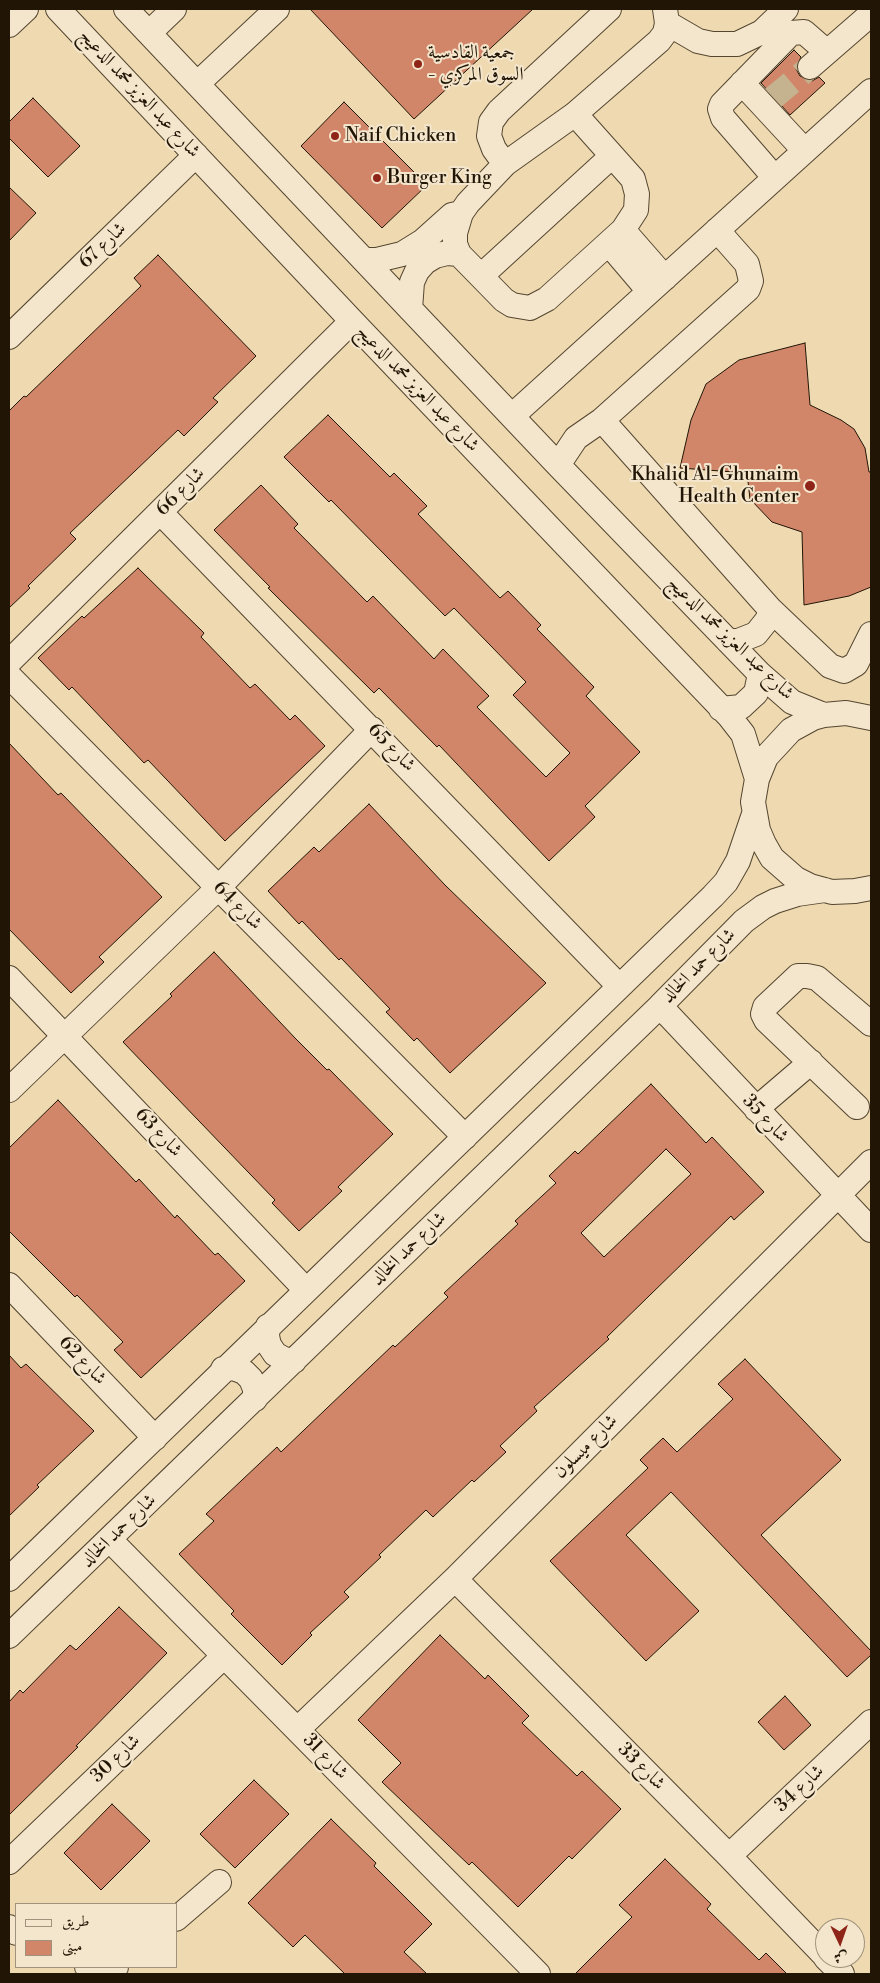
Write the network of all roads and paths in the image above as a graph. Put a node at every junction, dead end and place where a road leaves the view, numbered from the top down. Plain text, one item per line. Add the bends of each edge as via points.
1 (26, 9) edge
2 (58, 9) edge
3 (126, 9) edge
4 (174, 9) edge
5 (277, 9) edge
6 (609, 9) edge
7 (786, 9) edge
8 (871, 14) edge
9 (666, 16) edge
10 (9, 25) edge
11 (149, 33) junction
12 (742, 83) junction
13 (197, 84) junction
14 (871, 91) edge
15 (575, 114) junction
16 (805, 151) junction
17 (196, 155) junction
18 (612, 156) junction
19 (506, 164) junction
20 (775, 178) junction
21 (461, 213) junction
22 (717, 230) junction
23 (616, 237) junction
24 (459, 254) junction
25 (365, 260) junction
26 (481, 276) junction
27 (657, 284) junction
28 (410, 309) junction
29 (352, 322) junction
30 (9, 337) edge
31 (512, 416) junction
32 (602, 420) junction
33 (558, 465) junction
34 (160, 512) junction
35 (770, 609) junction
36 (728, 641) junction
37 (870, 642) edge
38 (9, 662) edge
39 (760, 674) junction
40 (9, 676) edge
41 (721, 709) junction
42 (824, 715) junction
43 (870, 717) edge
44 (372, 729) junction
45 (757, 779) junction
46 (754, 814) junction
47 (219, 887) junction
48 (871, 888) edge
49 (832, 891) junction
50 (871, 900) edge
51 (9, 978) edge
52 (619, 986) junction
53 (660, 1006) junction
54 (871, 1024) edge
55 (65, 1035) junction
56 (811, 1062) junction
57 (9, 1090) edge
58 (857, 1107) dead end
59 (756, 1109) junction
60 (465, 1137) junction
61 (871, 1162) edge
62 (837, 1196) junction
63 (871, 1230) edge
64 (9, 1285) edge
65 (306, 1290) junction
66 (268, 1326) junction
67 (294, 1360) junction
68 (223, 1369) junction
69 (255, 1399) junction
70 (155, 1438) junction
71 (110, 1540) junction
72 (9, 1579) edge
73 (455, 1580) junction
74 (9, 1636) edge
75 (224, 1656) junction
76 (871, 1722) edge
77 (298, 1729) junction
78 (730, 1856) junction
79 (9, 1862) edge
80 (219, 1882) dead end
81 (178, 1917) edge
82 (815, 1945) edge
83 (93, 1968) edge
84 (108, 1968) edge
85 (538, 1974) edge

1 - 10 street
2 - 17 street, شارع عبد العزيز محمد الدعيج
3 - 11 street, شارع عبد العزيز محمد الدعيج
4 - 11 street
5 - 13 street
6 - 19 street via 491,122 489,136
7 - 9 street via 762,32 737,44 712,44 698,40
8 - 12 street via 818,59 804,32 791,33
9 - 15 street via 665,33 659,41
11 - 13 street, شارع عبد العزيز محمد الدعيج
12 - 16 street via 768,102
12 - 20 street via 722,104 721,113
13 - 25 street, شارع عبد العزيز محمد الدعيج
14 - 16 street
15 - 18 street
15 - 19 street
16 - 20 street
17 - 29 street, شارع عبد العزيز محمد الدعيج
17 - 30 street, شارع 67
18 - 23 street via 633,179 637,194 636,210
18 - 26 street
19 - 21 street
20 - 22 street
21 - 24 street via 455,233
21 - 25 street via 452,215 423,241 402,254
22 - 27 street
22 - 32 street via 747,264 748,289
23 - 26 street via 546,299 530,308 512,305
23 - 27 street
24 - 26 street
24 - 28 street via 447,253 425,262 412,282
25 - 28 street, شارع عبد العزيز محمد الدعيج
27 - 31 street
28 - 31 street, شارع عبد العزيز محمد الدعيج
29 - 34 street, شارع 66
29 - 41 street, شارع عبد العزيز محمد الدعيج
31 - 33 street, شارع عبد العزيز محمد الدعيج
32 - 33 street via 576,438
32 - 35 street
33 - 36 street, شارع عبد العزيز محمد الدعيج
34 - 38 street, شارع 66
34 - 44 street, شارع 65
35 - 36 street via 768,618 756,634
35 - 37 street via 837,670 844,671 856,664
36 - 39 street, شارع عبد العزيز محمد الدعيج
39 - 41 street via 756,693 741,707
39 - 42 street, شارع عبد العزيز محمد الدعيج via 792,702
40 - 47 street, شارع 64
41 - 45 street, شارع عبد العزيز محمد الدعيج via 742,734
42 - 43 street via 846,713
42 - 45 street via 801,723 782,738 766,757
44 - 47 street
44 - 52 street, شارع 65
45 - 46 street
46 - 49 street via 772,858 796,879
46 - 52 street via 744,850 726,882
47 - 55 street
47 - 60 street, شارع 64
48 - 49 street, شارع حمد الخالد
49 - 50 street
49 - 53 street, شارع حمد الخالد via 787,896 763,907
51 - 55 street, شارع 63
52 - 60 street
53 - 59 street, شارع 35
53 - 67 street, شارع حمد الخالد
54 - 56 street via 817,978 798,976 765,1008 763,1014
55 - 57 street
55 - 65 street, شارع 63
56 - 58 street
56 - 59 street
59 - 62 street, شارع 35
60 - 65 street
61 - 62 street, شارع ميسلون
62 - 63 street, شارع 35
62 - 73 street, شارع ميسلون
64 - 70 street, شارع 62
65 - 66 street
66 - 67 street via 268,1340 275,1354
66 - 68 street
67 - 69 street, شارع حمد الخالد
68 - 69 street via 233,1368 248,1375 255,1389
68 - 70 street
69 - 71 street, شارع حمد الخالد
70 - 72 street
71 - 74 street, شارع حمد الخالد
71 - 75 street, شارع 31
73 - 77 street, شارع ميسلون
73 - 78 street, شارع 33
75 - 77 street, شارع 31
75 - 79 street, شارع 30
76 - 78 street, شارع 34
77 - 85 street, شارع 31
78 - 82 street, شارع 33
80 - 81 street
83 - 84 street

